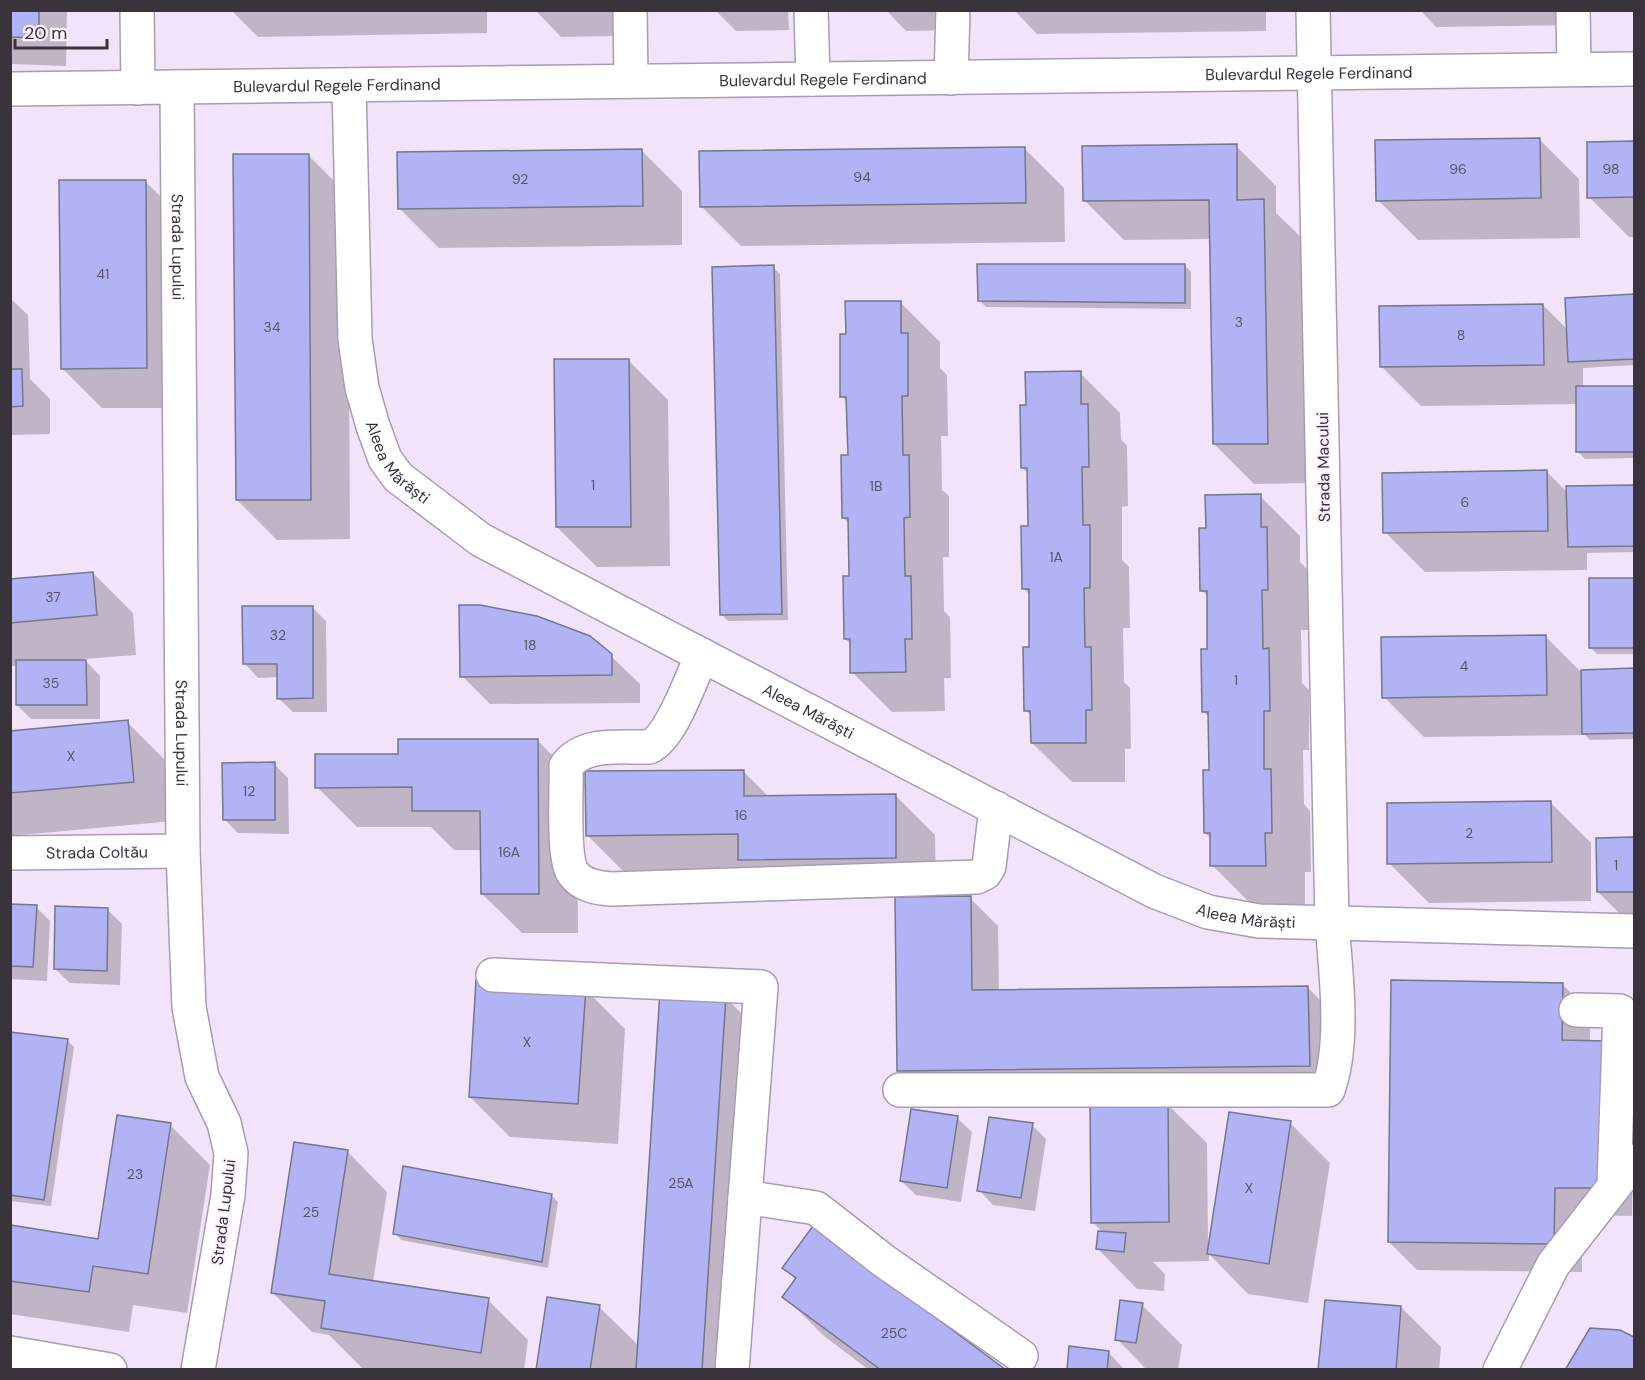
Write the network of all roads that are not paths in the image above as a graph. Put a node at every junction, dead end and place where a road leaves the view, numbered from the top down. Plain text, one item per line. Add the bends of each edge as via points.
1 (137, 10) edge
2 (630, 10) edge
3 (811, 10) edge
4 (953, 10) edge
5 (1313, 10) edge
6 (1573, 10) edge
7 (1574, 69) junction
8 (1635, 69) edge
9 (1313, 73) junction
10 (951, 78) junction
11 (813, 79) junction
12 (631, 81) junction
13 (349, 85) junction
14 (177, 87) junction
15 (138, 88) junction
16 (10, 89) edge
17 (702, 655) junction
18 (996, 808) junction
19 (183, 851) junction
20 (10, 853) edge
21 (1332, 924) junction
22 (1635, 931) edge
23 (493, 975) dead end
24 (1576, 1010) dead end
25 (1628, 1011) edge
26 (900, 1090) dead end
27 (1624, 1173) edge
28 (745, 1197) junction
29 (10, 1353) edge
30 (1021, 1356) dead end
31 (110, 1370) edge
32 (198, 1370) edge
33 (732, 1370) edge
34 (1500, 1370) edge

1 - 15 street
2 - 12 street
3 - 11 street
4 - 10 street
5 - 9 street, Strada Macului
6 - 7 street
7 - 8 street, Bulevardul Regele Ferdinand
7 - 9 street, Bulevardul Regele Ferdinand
9 - 10 street, Bulevardul Regele Ferdinand
9 - 21 street, Strada Macului
10 - 11 street, Bulevardul Regele Ferdinand
11 - 12 street, Bulevardul Regele Ferdinand
12 - 13 street, Bulevardul Regele Ferdinand
13 - 14 street, Bulevardul Regele Ferdinand
13 - 17 street, Aleea Mărăști via 355,339 362,388 385,459 398,477 481,540
14 - 15 street, Bulevardul Regele Ferdinand
14 - 19 street, Strada Lupului
15 - 16 street, Bulevardul Regele Ferdinand
17 - 18 street, Aleea Mărăști
17 - 18 street via 667,732 657,744 588,748 566,766 568,857 573,873 587,884 611,890 977,877 989,866
18 - 21 street, Aleea Mărăști via 1154,891 1208,912 1258,921
19 - 20 street, Strada Coltău
19 - 32 street, Strada Lupului via 193,1034 202,1077 224,1123 231,1153 228,1195
21 - 22 street, Aleea Mărăști
21 - 26 street, Strada Macului via 1337,1040 1335,1072 1329,1090
23 - 28 street via 760,987
24 - 25 street
25 - 27 street
27 - 34 street via 1553,1265
28 - 30 street via 816,1208 884,1261
28 - 33 street
29 - 31 street

